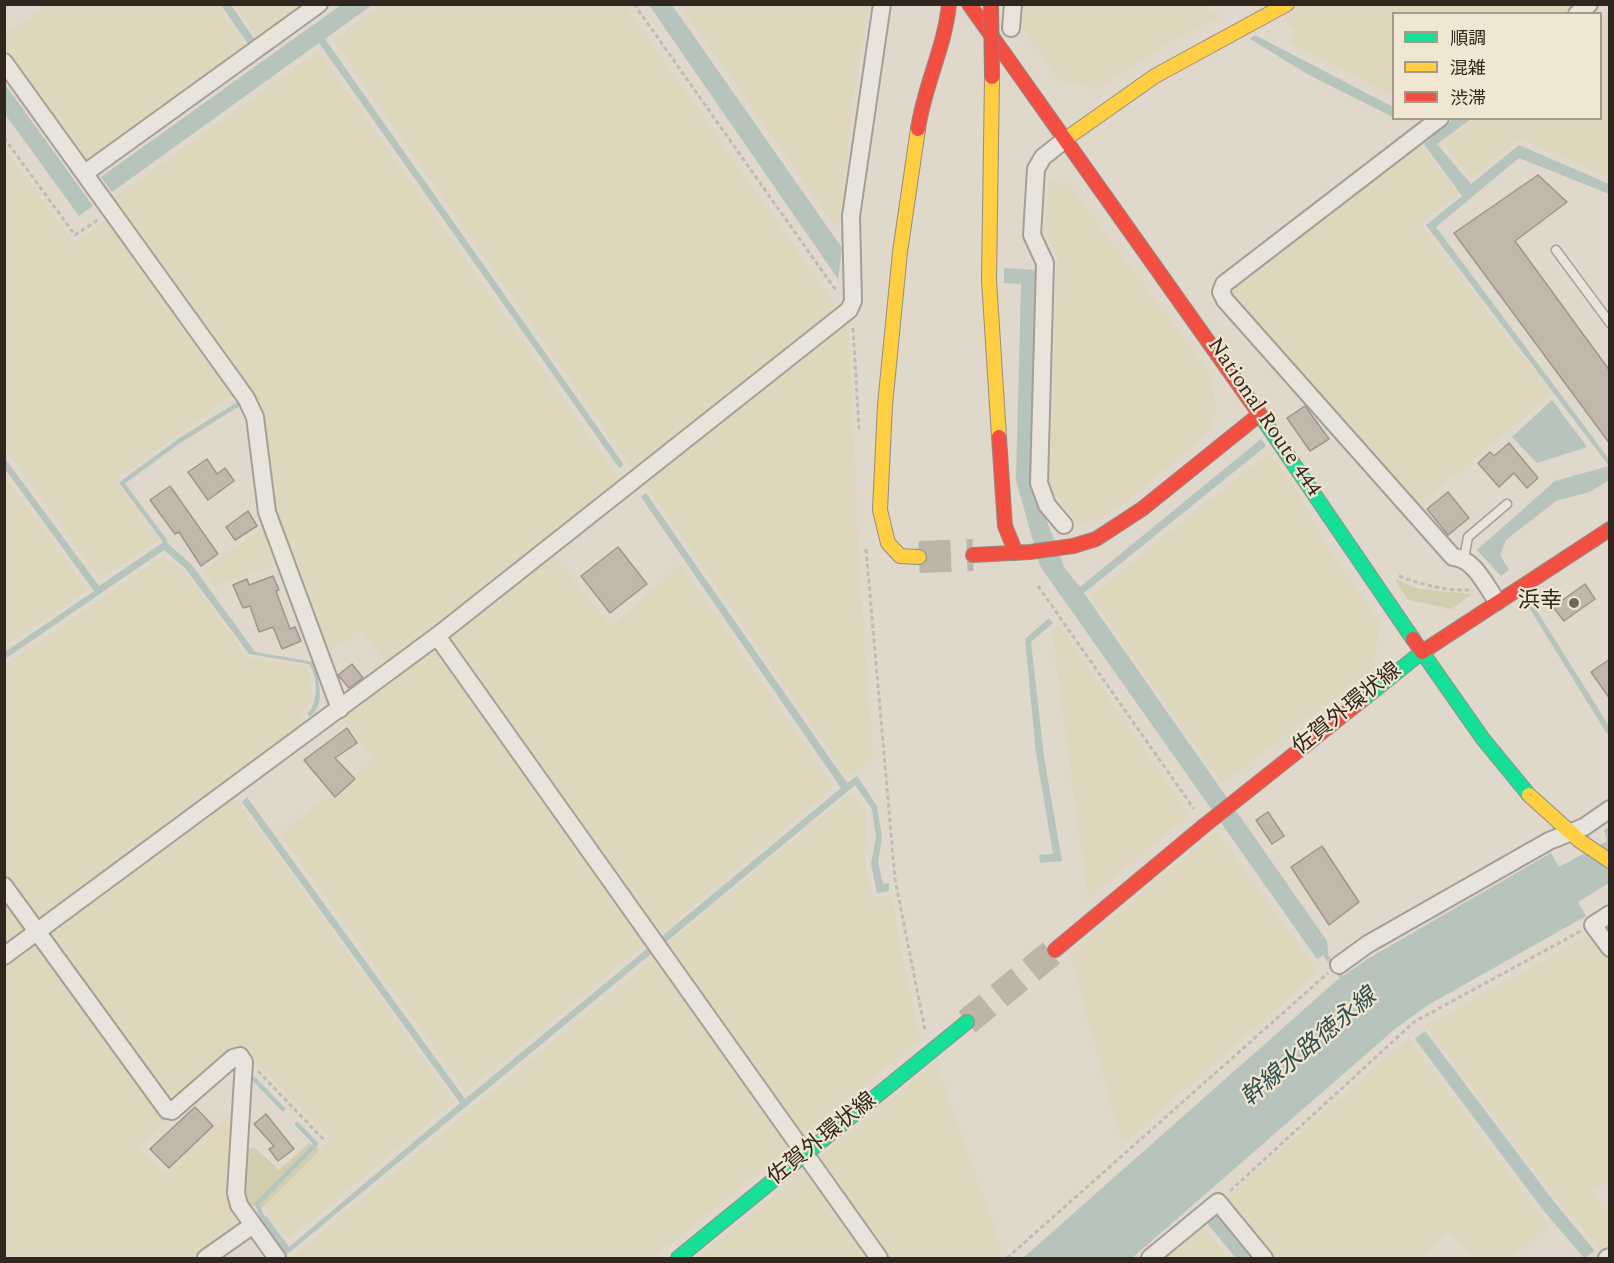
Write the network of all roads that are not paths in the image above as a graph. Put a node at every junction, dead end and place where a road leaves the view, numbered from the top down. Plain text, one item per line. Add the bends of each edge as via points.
1 (319, 4) edge
2 (882, 4) edge
3 (949, 4) edge
4 (969, 4) edge
5 (991, 4) edge
6 (1013, 4) edge
7 (1287, 4) edge
8 (1011, 28) dead end
9 (4, 62) edge
10 (1437, 120) edge
11 (1067, 138) junction
12 (86, 173) junction
13 (1556, 250) dead end
14 (1610, 323) edge
15 (1260, 414) junction
16 (1507, 504) dead end
17 (1064, 525) dead end
18 (1610, 529) edge
19 (1016, 553) junction
20 (973, 555) tunnel mouth
21 (919, 557) tunnel mouth
22 (1464, 558) junction
23 (1493, 595) junction
24 (437, 636) junction
25 (1422, 652) junction
26 (340, 709) junction
27 (1610, 809) edge
28 (1569, 834) junction
29 (1610, 861) edge
30 (4, 886) edge
31 (1610, 914) edge
32 (38, 932) junction
33 (1610, 948) edge
34 (1055, 950) tunnel mouth
35 (4, 956) edge
36 (1335, 968) road end
37 (967, 1022) tunnel mouth
38 (805, 1155) junction
39 (253, 1225) junction
40 (206, 1258) edge
41 (277, 1258) edge
42 (678, 1258) edge
43 (879, 1258) edge
44 (1150, 1258) edge
45 (1264, 1258) edge

1 - 12 street
2 - 24 street via 851,216 853,301 849,310
3 - 21 main road via 947,26 922,100 900,252 885,405 880,510 888,543 900,556
4 - 11 main road, National Route 444
5 - 19 main road, bridge via 989,280 1005,526
6 - 8 street
7 - 11 main road via 1155,76
9 - 12 street
10 - 22 street via 1224,284 1221,291 1453,557
11 - 15 main road, National Route 444
11 - 17 street via 1043,157 1036,169 1032,235 1045,263 1039,483 1047,505
12 - 26 street via 246,398 255,417 267,512
13 - 14 lane
15 - 19 main road via 1117,527 1073,546
15 - 25 main road, National Route 444
16 - 22 lane via 1468,537
18 - 23 main road
19 - 20 main road
22 - 23 street
23 - 25 main road
24 - 26 street
24 - 38 street
25 - 28 main road, 佐賀外環状線 via 1494,756 1536,805
25 - 34 main road, 佐賀外環状線
26 - 32 street
27 - 28 street
28 - 29 main road, 佐賀外環状線
28 - 36 street via 1549,841 1368,944
30 - 32 street
31 - 33 street via 1593,925
32 - 35 street
32 - 39 street via 167,1110 172,1111 240,1056 244,1062 236,1194
37 - 38 main road, 佐賀外環状線
38 - 42 main road, 佐賀外環状線
38 - 43 street
39 - 40 street
39 - 41 street
44 - 45 street via 1218,1202

